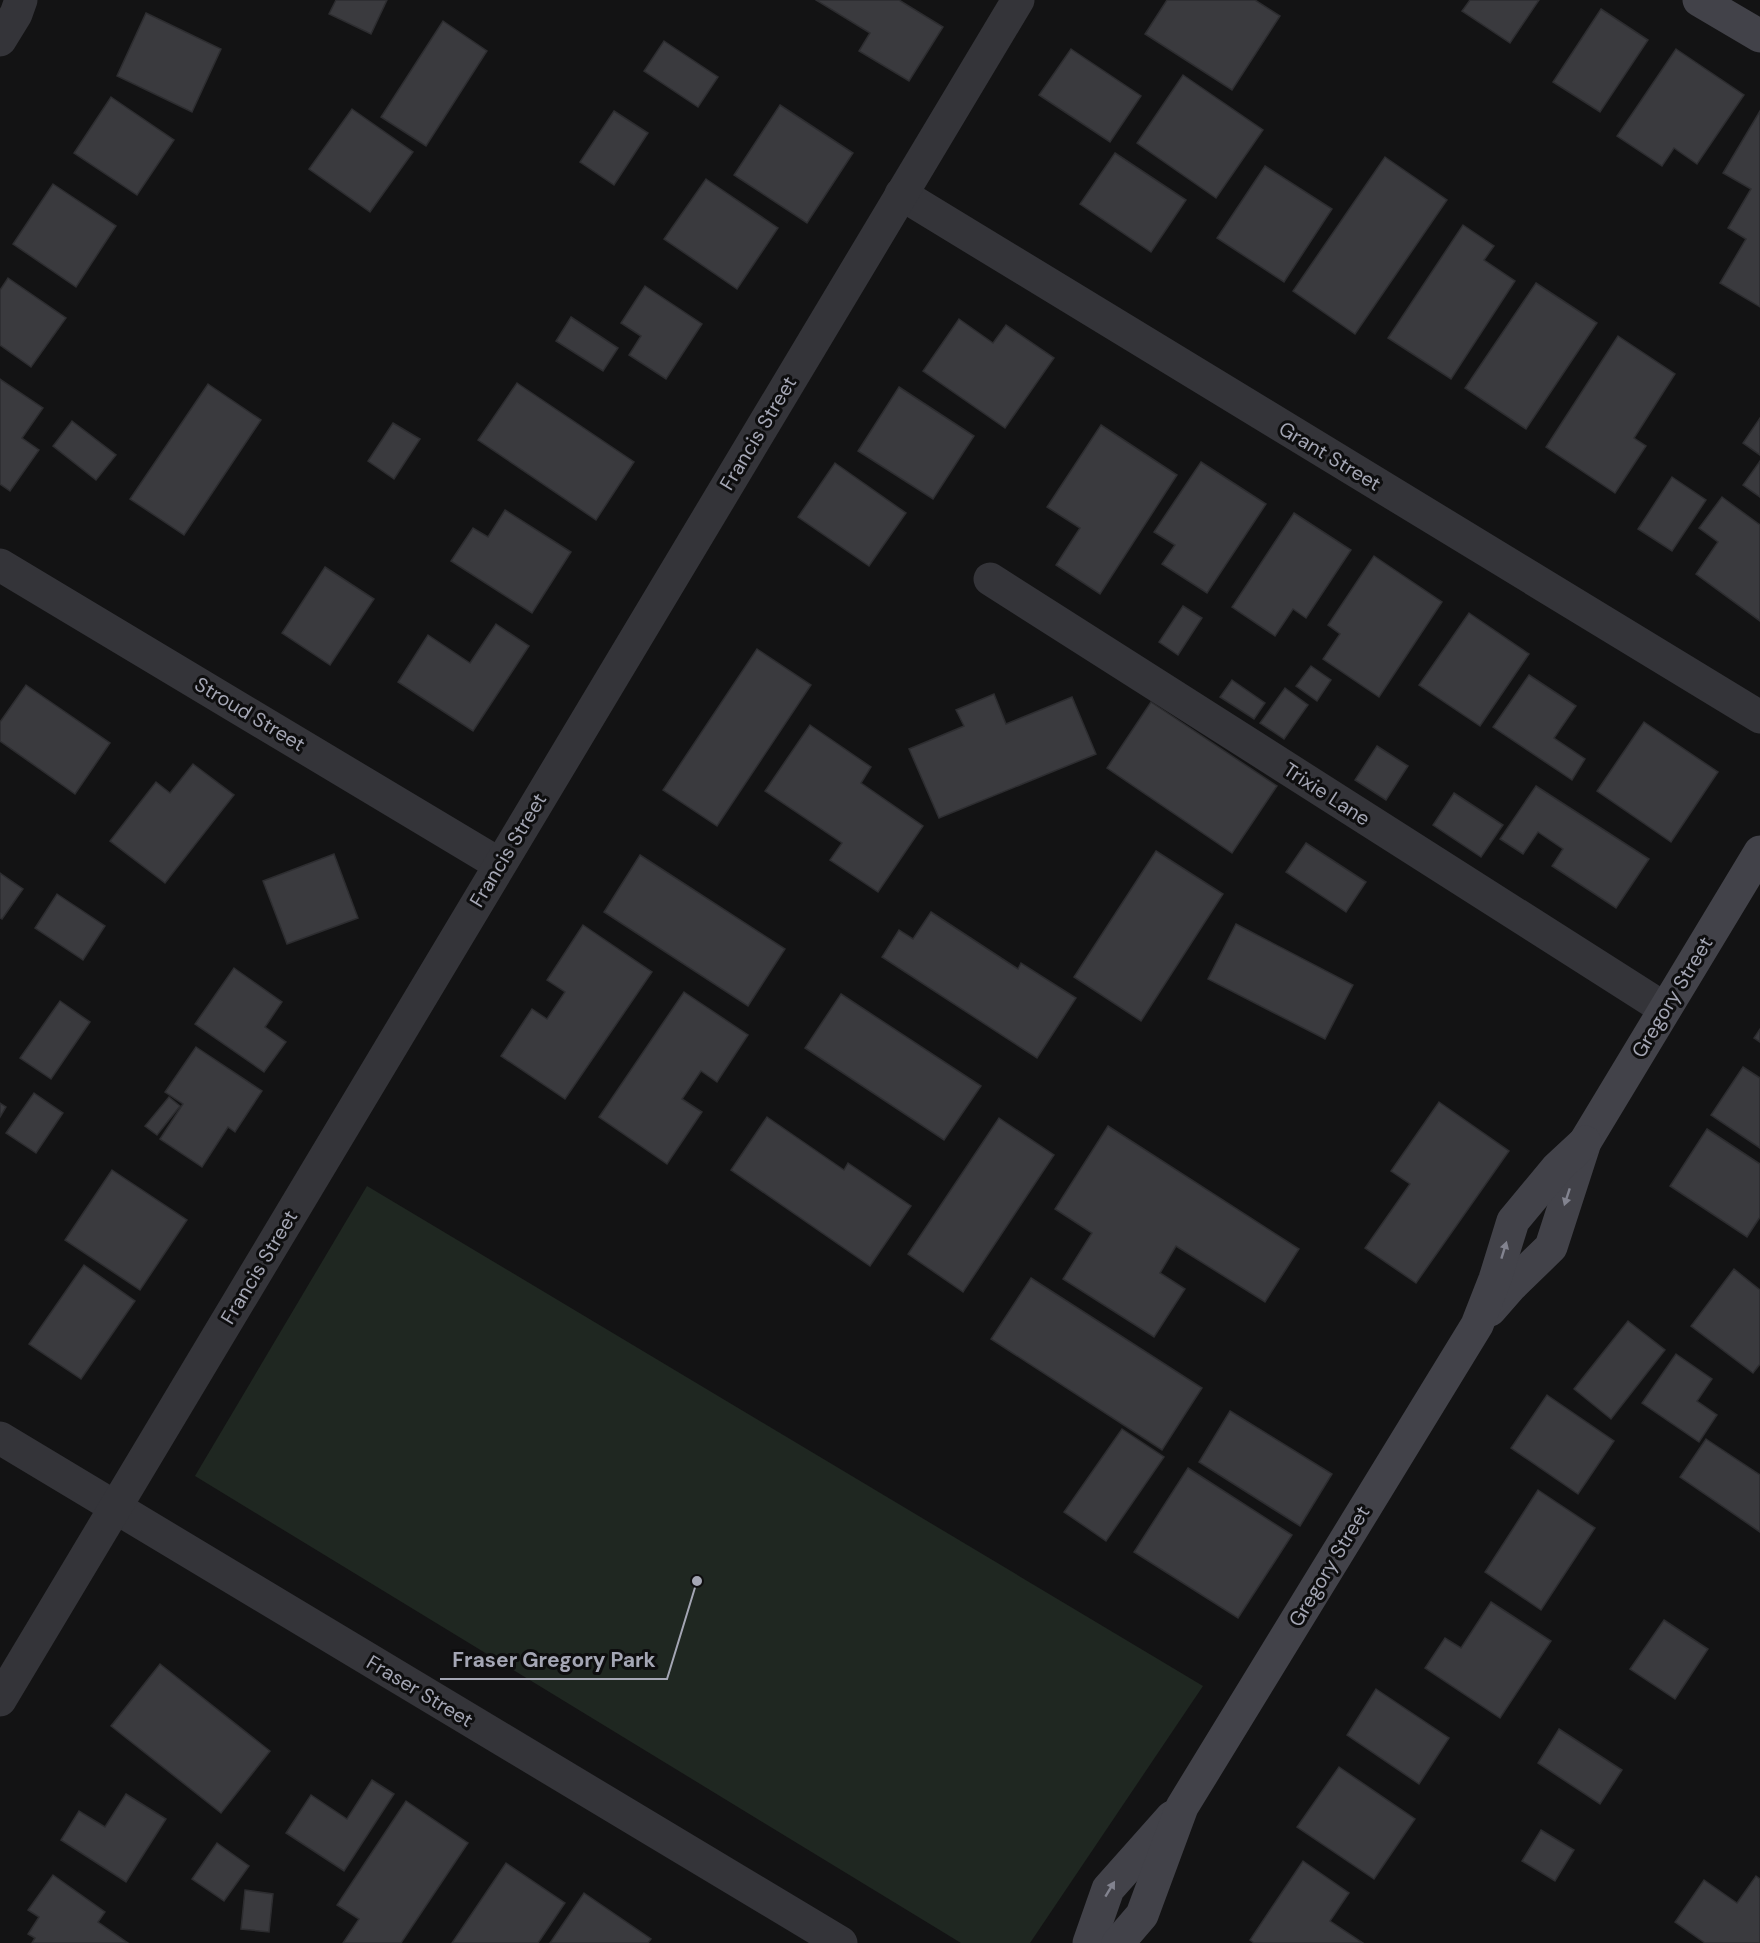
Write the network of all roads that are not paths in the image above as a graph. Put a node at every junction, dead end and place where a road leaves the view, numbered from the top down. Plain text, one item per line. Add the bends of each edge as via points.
1 (21, 0) edge
2 (1018, 0) edge
3 (1699, 0) edge
4 (1760, 36) edge
5 (0, 40) edge
6 (901, 194) junction
7 (0, 565) edge
8 (990, 579) dead end
9 (1760, 717) edge
10 (1760, 852) edge
11 (499, 864) junction
12 (1665, 1009) junction
13 (1585, 1142) junction
14 (1477, 1325) junction
15 (0, 1438) edge
16 (116, 1508) junction
17 (0, 1700) edge
18 (1182, 1807) junction
19 (841, 1943) edge
20 (1089, 1943) edge
21 (1118, 1943) edge

1 - 5 street
2 - 6 street, Francis Street
3 - 4 street
6 - 9 street, Grant Street
6 - 11 street, Francis Street
7 - 11 street, Stroud Street
8 - 12 street, Trixie Lane
10 - 12 street, Gregory Street
11 - 16 street, Francis Street
12 - 13 street, Gregory Street
14 -> 13 street, Gregory Street via 1514,1221 1557,1168
13 -> 14 street, Gregory Street via 1551,1247
14 - 18 street, Gregory Street
15 - 16 street, Fraser Street
16 - 17 street, Francis Street
16 - 19 street, Fraser Street
20 -> 18 street, Gregory Street via 1107,1890
18 - 21 street, Gregory Street via 1142,1915

